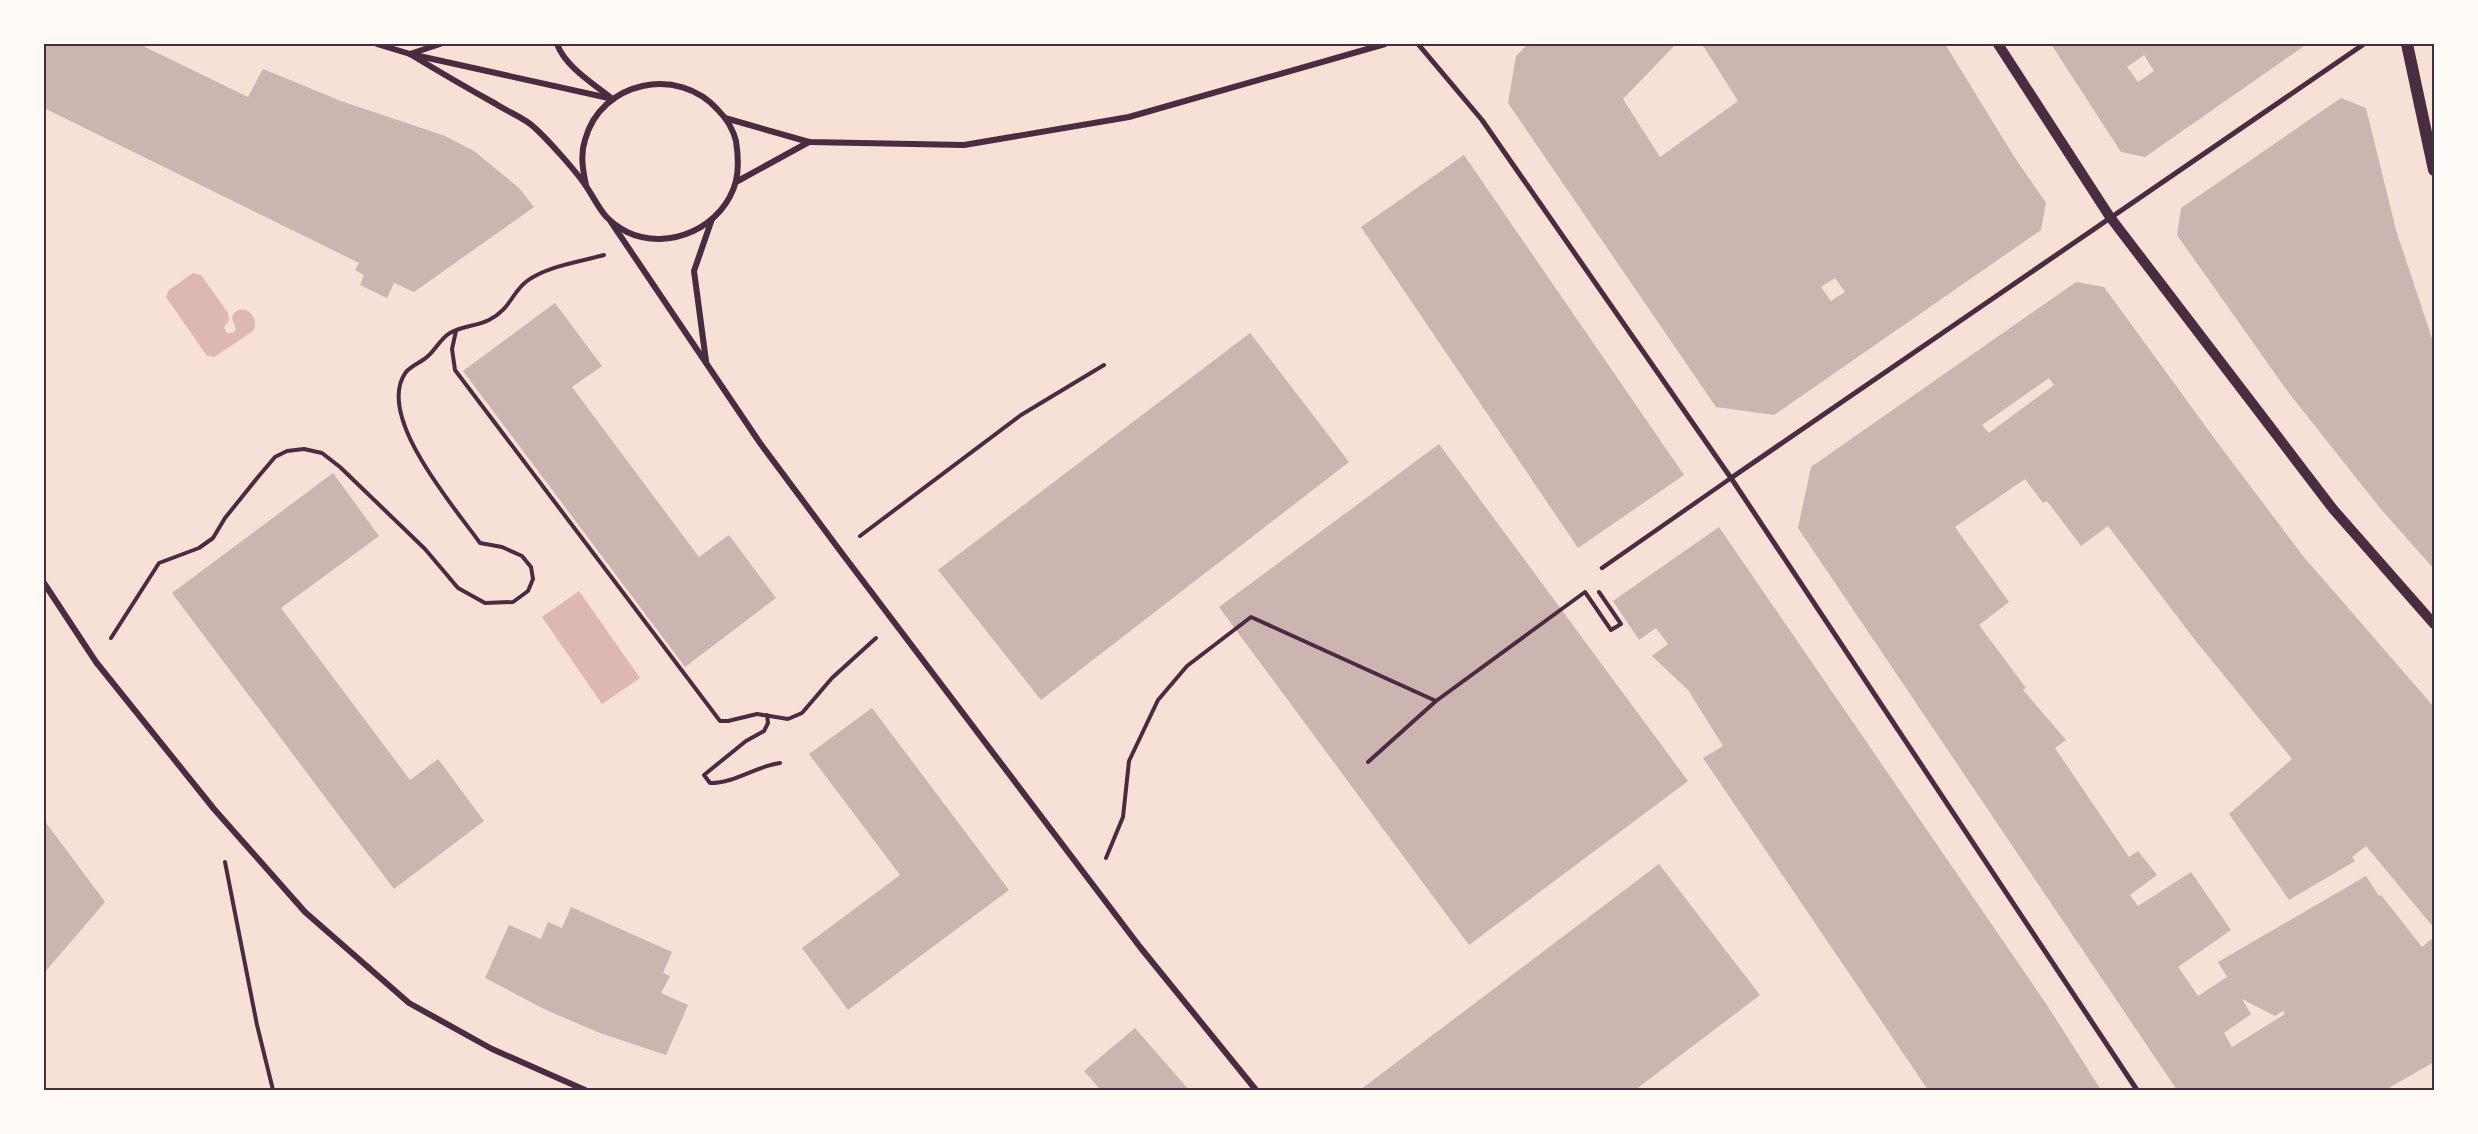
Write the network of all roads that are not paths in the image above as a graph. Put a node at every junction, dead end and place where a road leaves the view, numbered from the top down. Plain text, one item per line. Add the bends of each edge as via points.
1 (378, 44) edge
2 (440, 44) edge
3 (557, 44) edge
4 (1385, 44) edge
5 (1418, 44) edge
6 (1998, 44) edge
7 (2364, 44) edge
8 (2407, 44) edge
9 (410, 54) junction
10 (613, 99) junction
11 (725, 117) junction
12 (809, 142) junction
13 (2434, 169) edge
14 (736, 182) junction
15 (586, 185) junction
16 (2110, 217) junction
17 (712, 219) junction
18 (611, 222) junction
19 (706, 364) junction
20 (1731, 478) junction
21 (1602, 568) road end
22 (44, 583) edge
23 (2434, 624) edge
24 (585, 1090) edge
25 (1256, 1090) edge
26 (2137, 1090) edge

1 - 9 street
2 - 9 street
3 - 10 street via 587,80
4 - 12 street via 1121,118 964,145
5 - 20 street via 1482,120
6 - 16 street
7 - 16 street
8 - 13 main road
9 - 10 street
9 - 15 street via 534,126
10 - 11 street via 647,84 670,83 701,95
10 - 15 street via 593,120 584,141 582,164
11 - 12 street
11 - 14 street via 735,137
12 - 14 street
14 - 17 street via 727,202
15 - 18 street
16 - 20 street
16 - 23 street via 2333,509
17 - 18 street via 693,232 651,239 629,233
17 - 19 street via 694,271
18 - 19 street
19 - 25 street via 841,552 1140,948
20 - 21 lane
20 - 26 street
22 - 24 street via 96,662 214,809 305,912 409,1003 492,1049

